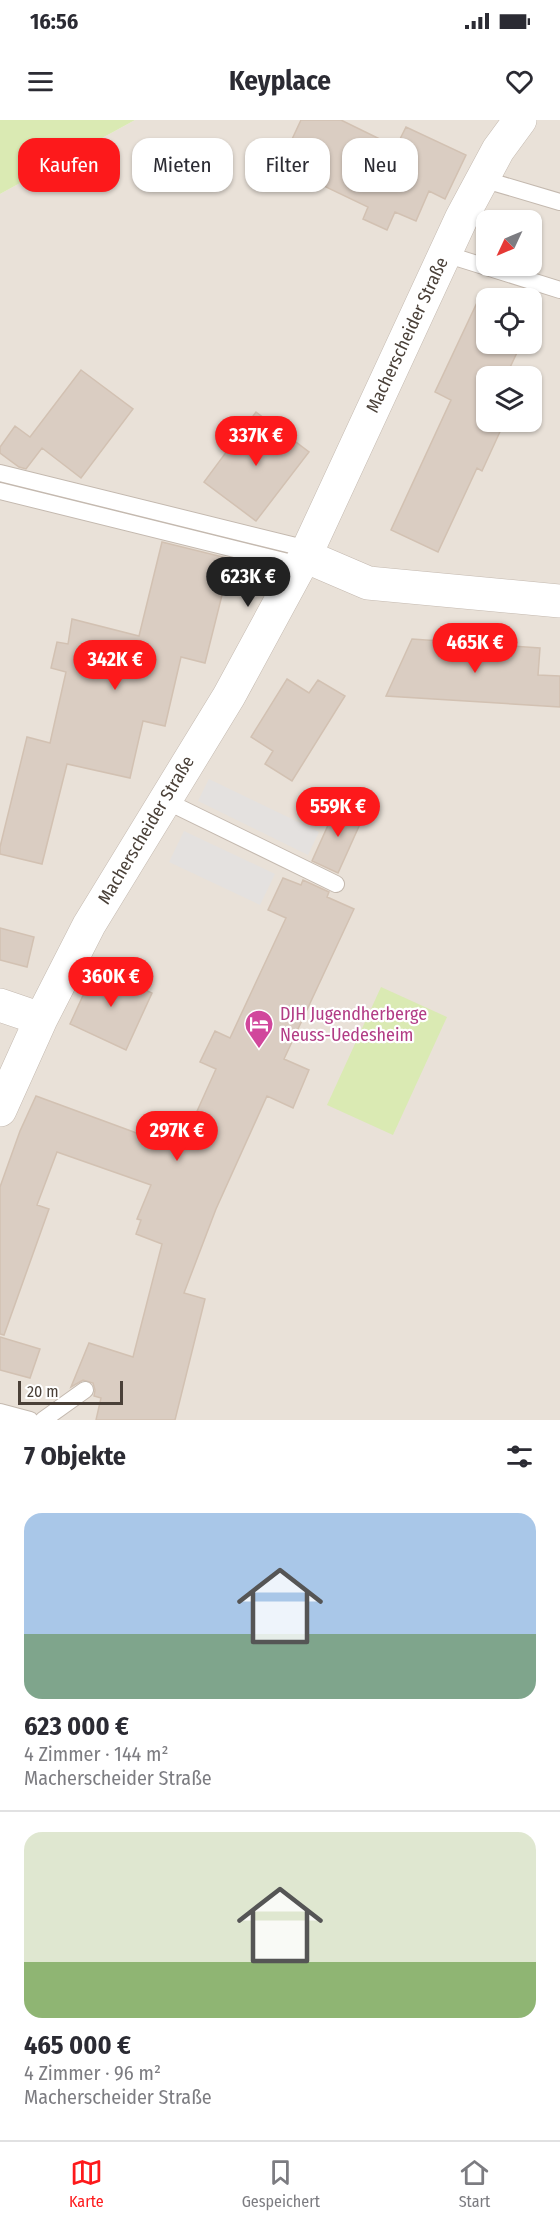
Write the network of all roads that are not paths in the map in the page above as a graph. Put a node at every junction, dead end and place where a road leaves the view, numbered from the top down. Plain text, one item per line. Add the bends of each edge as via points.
1 (520, 120) edge
2 (482, 179) junction
3 (560, 202) edge
4 (445, 254) junction
5 (560, 290) edge
6 (0, 473) edge
7 (0, 491) edge
8 (305, 557) junction
9 (560, 601) edge
10 (164, 800) junction
11 (336, 885) dead end
12 (0, 1005) edge
13 (41, 1019) junction
14 (0, 1110) edge
15 (85, 1390) dead end
16 (0, 1412) edge
17 (30, 1420) edge
18 (43, 1420) edge

1 - 2 street, Macherscheider Straße
2 - 3 lane
2 - 4 street, Macherscheider Straße
4 - 5 lane
4 - 8 street, Macherscheider Straße
6 - 8 lane
7 - 8 lane
8 - 9 street via 368,583
8 - 10 street, Macherscheider Straße via 229,696
10 - 11 lane
10 - 13 street, Macherscheider Straße via 88,925
12 - 13 street
13 - 14 street, Macherscheider Straße
15 - 18 lane
16 - 17 lane

